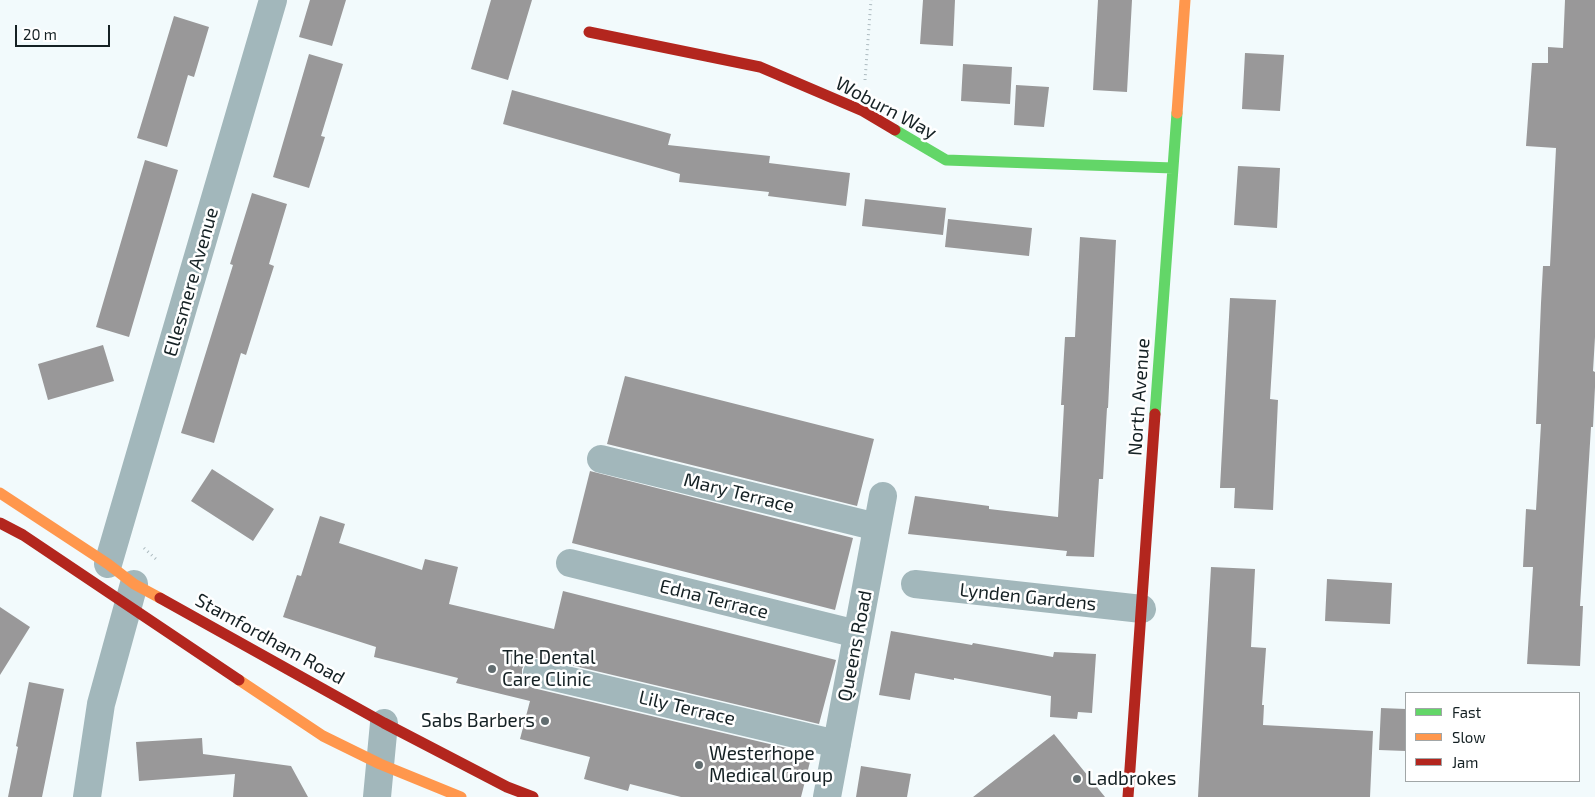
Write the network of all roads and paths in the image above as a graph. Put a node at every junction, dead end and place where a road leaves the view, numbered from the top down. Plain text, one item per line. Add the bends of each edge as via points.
1 (273, 0) edge
2 (871, 0) edge
3 (1186, 0) edge
4 (589, 32) dead end
5 (863, 111) junction
6 (1173, 168) junction
7 (601, 459) dead end
8 (0, 493) edge
9 (883, 496) dead end
10 (0, 523) edge
11 (877, 527) junction
12 (570, 563) dead end
13 (108, 564) junction
14 (915, 584) dead end
15 (131, 594) junction
16 (1142, 609) junction
17 (857, 634) junction
18 (537, 673) dead end
19 (384, 723) junction
20 (837, 744) junction
21 (380, 764) junction
22 (87, 797) edge
23 (376, 797) edge
24 (461, 797) edge
25 (533, 797) edge
26 (827, 797) edge
27 (1128, 797) edge

1 - 13 street, Ellesmere Avenue
2 - 5 path
3 - 6 street, North Avenue
4 - 5 street, Woburn Way via 760,67
5 - 6 street, Woburn Way via 946,160
6 - 16 street, North Avenue
7 - 11 street, Mary Terrace
8 - 13 street, Stamfordham Road
9 - 11 street, Queens Road
10 - 15 street, Stamfordham Road
11 - 17 street, Queens Road
12 - 17 street, Edna Terrace
13 - 15 street, Stamfordham Road
14 - 16 street, Lynden Gardens
15 - 19 street, Stamfordham Road
15 - 21 street, Stamfordham Road via 322,736
15 - 22 street via 101,704
16 - 27 street, North Avenue
17 - 20 street, Queens Road
18 - 20 street, Lily Terrace
19 - 21 street
19 - 25 street, Stamfordham Road via 507,787
20 - 26 street, Queens Road
21 - 23 street
21 - 24 street, Stamfordham Road

